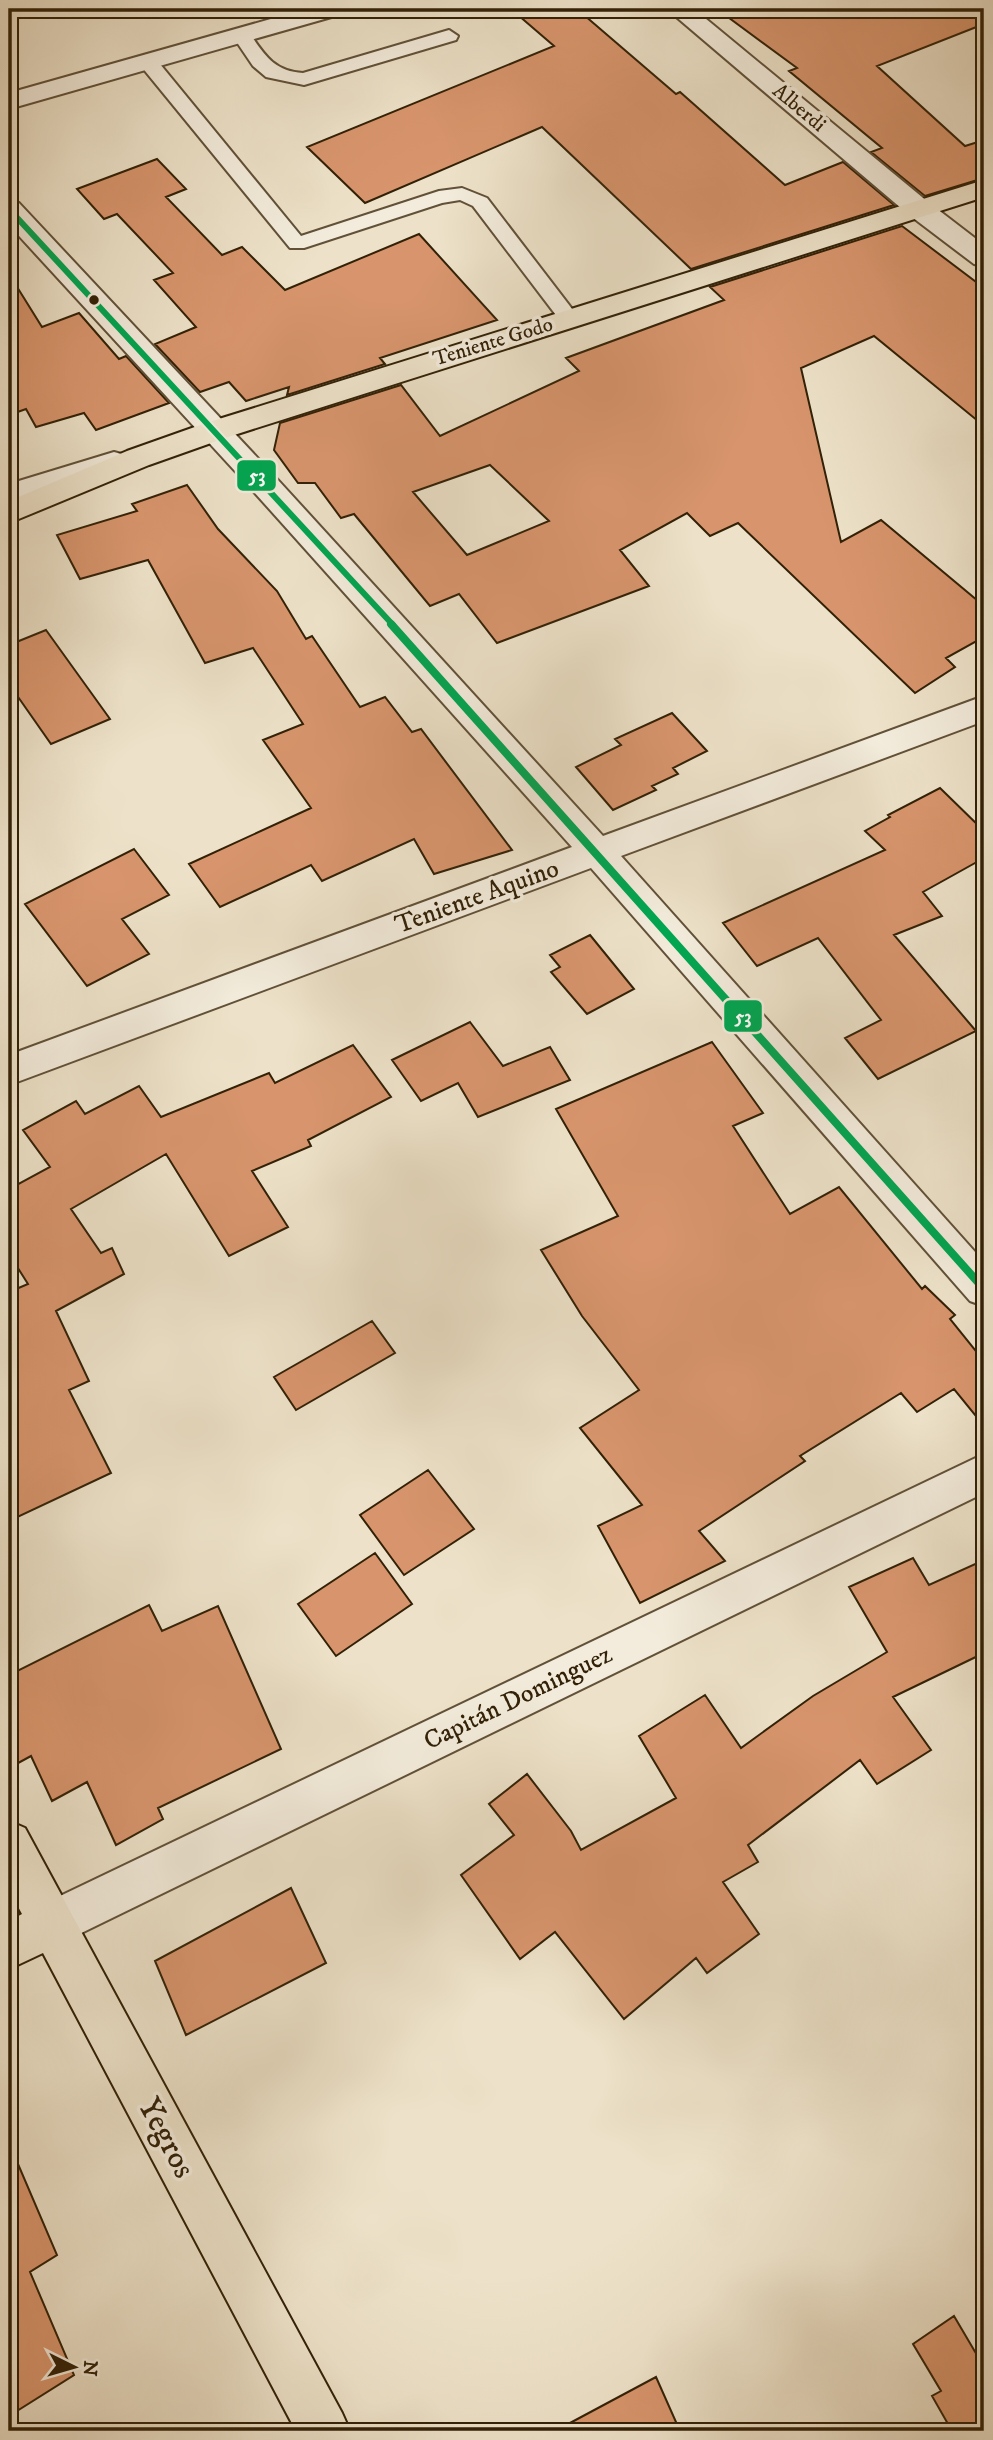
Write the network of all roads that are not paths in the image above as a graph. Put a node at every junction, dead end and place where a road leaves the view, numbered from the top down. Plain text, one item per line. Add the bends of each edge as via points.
1 (333, 9) edge
2 (679, 9) edge
3 (241, 35) junction
4 (449, 36) dead end
5 (148, 62) junction
6 (9, 101) edge
7 (984, 188) edge
8 (918, 208) junction
9 (9, 209) edge
10 (984, 258) edge
11 (569, 318) junction
12 (216, 430) junction
13 (9, 495) edge
14 (9, 513) edge
15 (984, 708) edge
16 (600, 852) junction
17 (9, 1070) edge
18 (984, 1289) edge
19 (984, 1472) edge
20 (9, 1844) edge
21 (51, 1924) junction
22 (9, 1946) edge
23 (324, 2431) edge

1 - 3 street
2 - 8 street, Alberdi
3 - 4 lane via 269,73 286,79 304,79
3 - 5 street
5 - 6 street
5 - 11 lane via 298,244 439,197 462,194 480,202
7 - 8 main road, Teniente Godo
8 - 10 street, Alberdi
8 - 11 main road, Teniente Godo
9 - 12 street
11 - 12 main road, Teniente Godo
12 - 13 street
12 - 14 main road, Teniente Godo
12 - 16 street
15 - 16 street, Teniente Aquino
16 - 17 street, Teniente Aquino
16 - 18 street
19 - 21 street, Capitán Dominguez
20 - 21 main road, Yegros
21 - 22 main road
21 - 23 main road, Yegros

